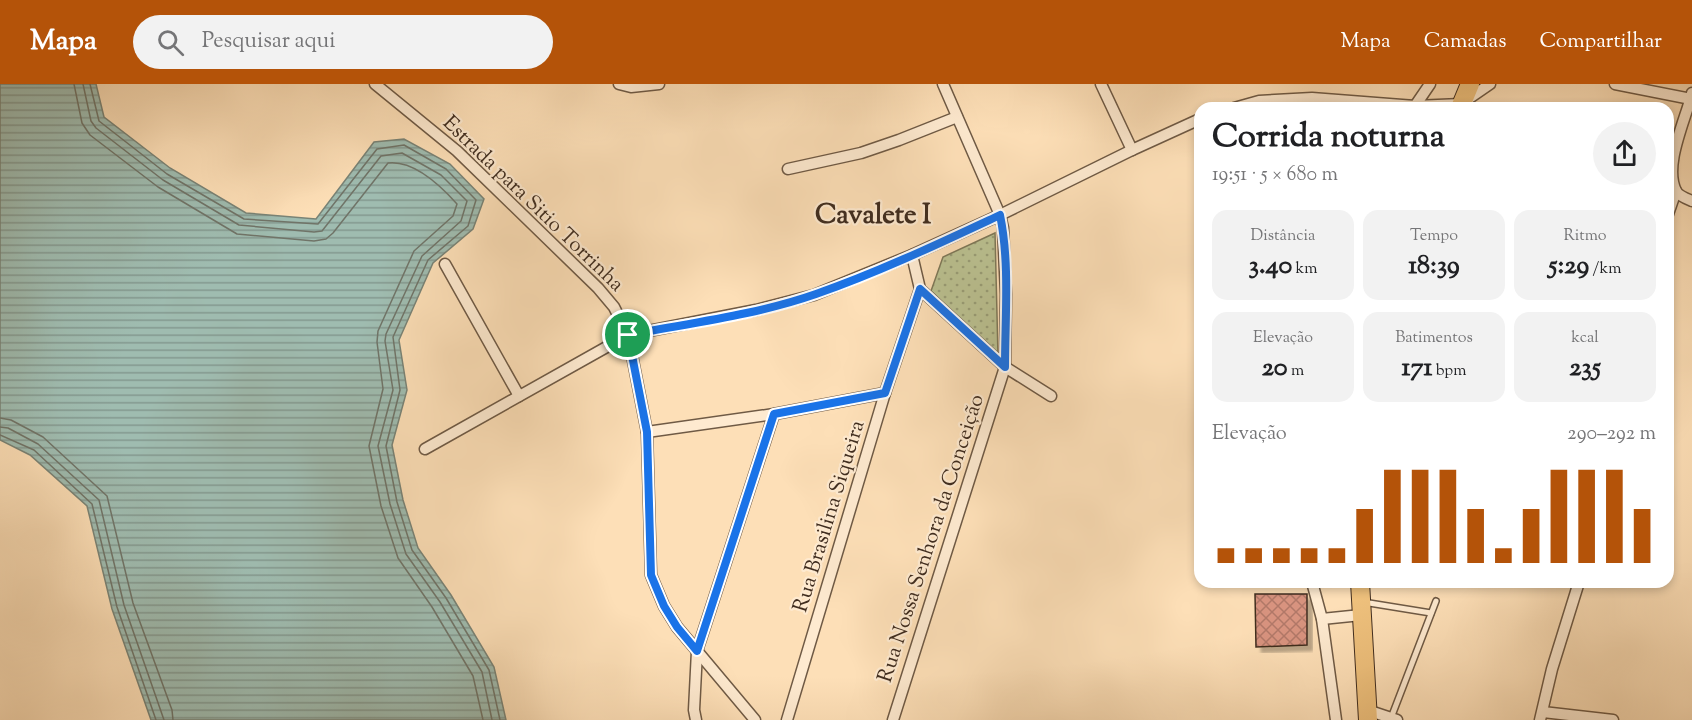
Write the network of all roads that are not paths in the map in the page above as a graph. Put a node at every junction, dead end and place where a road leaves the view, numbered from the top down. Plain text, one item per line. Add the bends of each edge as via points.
1 (375, 84) edge
2 (620, 84) edge
3 (943, 84) edge
4 (1101, 84) edge
5 (1430, 84) edge
6 (1470, 84) edge
7 (1490, 84) edge
8 (1615, 84) edge
9 (653, 85) edge
10 (1691, 96) edge
11 (1255, 102) edge
12 (1364, 102) edge
13 (1418, 102) edge
14 (1463, 102) edge
15 (1466, 102) edge
16 (957, 117) junction
17 (1194, 122) edge
18 (1132, 150) junction
19 (1674, 154) edge
20 (788, 169) dead end
21 (1674, 174) edge
22 (1684, 196) edge
23 (1674, 207) edge
24 (1000, 215) junction
25 (912, 255) junction
26 (444, 264) dead end
27 (920, 289) junction
28 (628, 335) junction
29 (1005, 367) junction
30 (885, 393) junction
31 (519, 396) junction
32 (1051, 396) dead end
33 (774, 414) junction
34 (647, 432) junction
35 (425, 449) dead end
36 (1314, 588) edge
37 (1360, 588) edge
38 (1577, 588) edge
39 (1436, 602) dead end
40 (1361, 609) junction
41 (1431, 613) junction
42 (1322, 619) junction
43 (697, 651) junction
44 (1367, 715) edge
45 (1542, 716) edge
46 (1394, 719) edge
47 (696, 720) edge
48 (755, 720) edge
49 (787, 720) edge
50 (893, 720) edge
51 (1336, 720) edge
52 (1613, 720) edge

1 - 28 street, Estrada para Sitio Torrinha via 457,151 598,288 614,307
2 - 9 street
3 - 16 street, Rua Nossa Senhora da Conceição
4 - 18 street
5 - 13 street
6 - 14 highway
7 - 15 street
8 - 10 street
10 - 19 street
11 - 12 street via 1312,98
16 - 20 street via 861,153
16 - 24 street, Rua Nossa Senhora da Conceição
17 - 18 street
18 - 24 street
21 - 22 street
22 - 23 street
24 - 25 street
24 - 29 street, Rua Nossa Senhora da Conceição via 1006,294
25 - 27 street
25 - 28 street via 814,295
26 - 31 street
27 - 29 street
27 - 30 street, Rua Brasilina Siqueira
28 - 31 street
28 - 34 street, Estrada para Sitio Torrinha
29 - 32 street
29 - 50 street, Rua Nossa Senhora da Conceição
30 - 33 street
30 - 49 street, Rua Brasilina Siqueira
31 - 35 street
33 - 34 street
33 - 43 street
34 - 43 street, Estrada para Sitio Torrinha via 651,575 664,606
36 - 42 street
37 - 40 highway
38 - 45 street
39 - 41 lane
40 - 41 lane
40 - 42 street
40 - 44 highway
41 - 46 lane
42 - 51 street
43 - 47 street
43 - 48 street, Estrada para Sitio Torrinha
44 - 46 street
45 - 52 street

